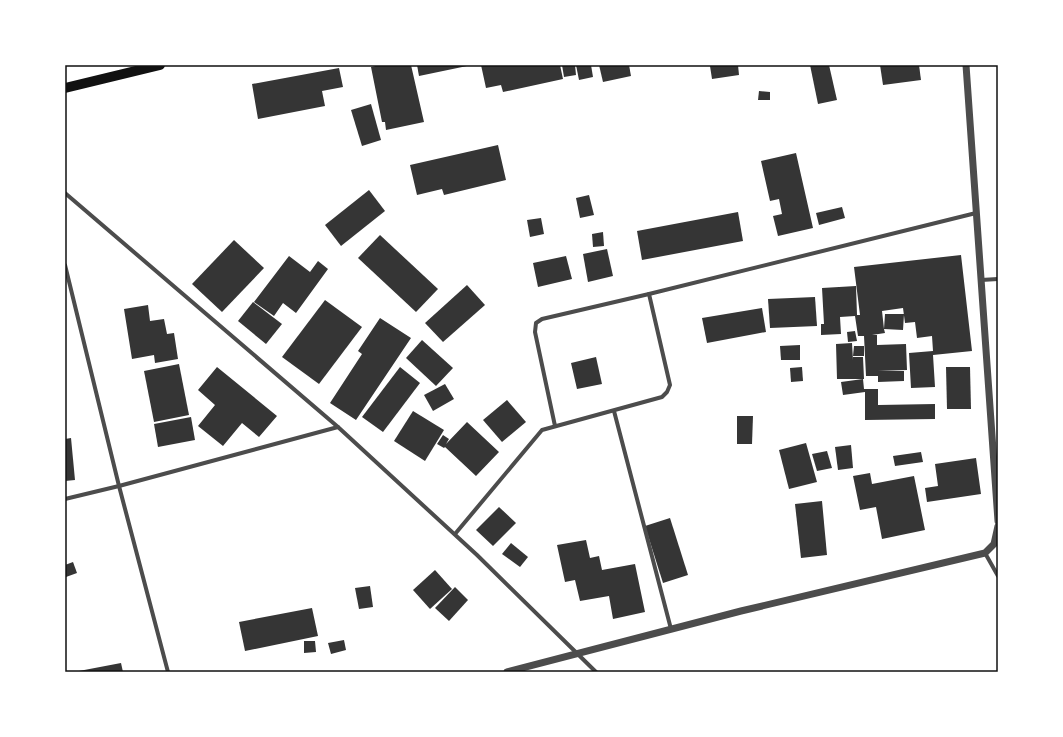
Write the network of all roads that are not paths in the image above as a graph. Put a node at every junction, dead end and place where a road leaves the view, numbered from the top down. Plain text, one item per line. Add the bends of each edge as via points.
1 (160, 65) edge
2 (966, 65) edge
3 (65, 88) edge
4 (65, 193) edge
5 (976, 213) junction
6 (65, 264) edge
7 (998, 279) edge
8 (981, 280) junction
9 (649, 294) junction
10 (614, 411) junction
11 (338, 426) junction
12 (555, 426) junction
13 (119, 486) junction
14 (65, 499) edge
15 (998, 521) edge
16 (998, 526) edge
17 (455, 534) junction
18 (986, 553) junction
19 (998, 576) edge
20 (671, 629) junction
21 (576, 653) junction
22 (168, 672) edge
23 (507, 672) edge
24 (596, 672) edge

1 - 3 main road
2 - 5 street
4 - 11 street
5 - 8 street
5 - 9 street
6 - 13 street
7 - 8 street
8 - 15 street
9 - 10 street via 670,385 662,397
9 - 12 street via 542,319 536,323 535,332
10 - 12 street
10 - 20 street
11 - 13 street
11 - 17 street
12 - 17 street via 542,430
13 - 14 street
13 - 22 street
16 - 18 street via 994,544
17 - 21 street
18 - 19 street
18 - 20 street
20 - 21 street
21 - 23 street
21 - 24 street

